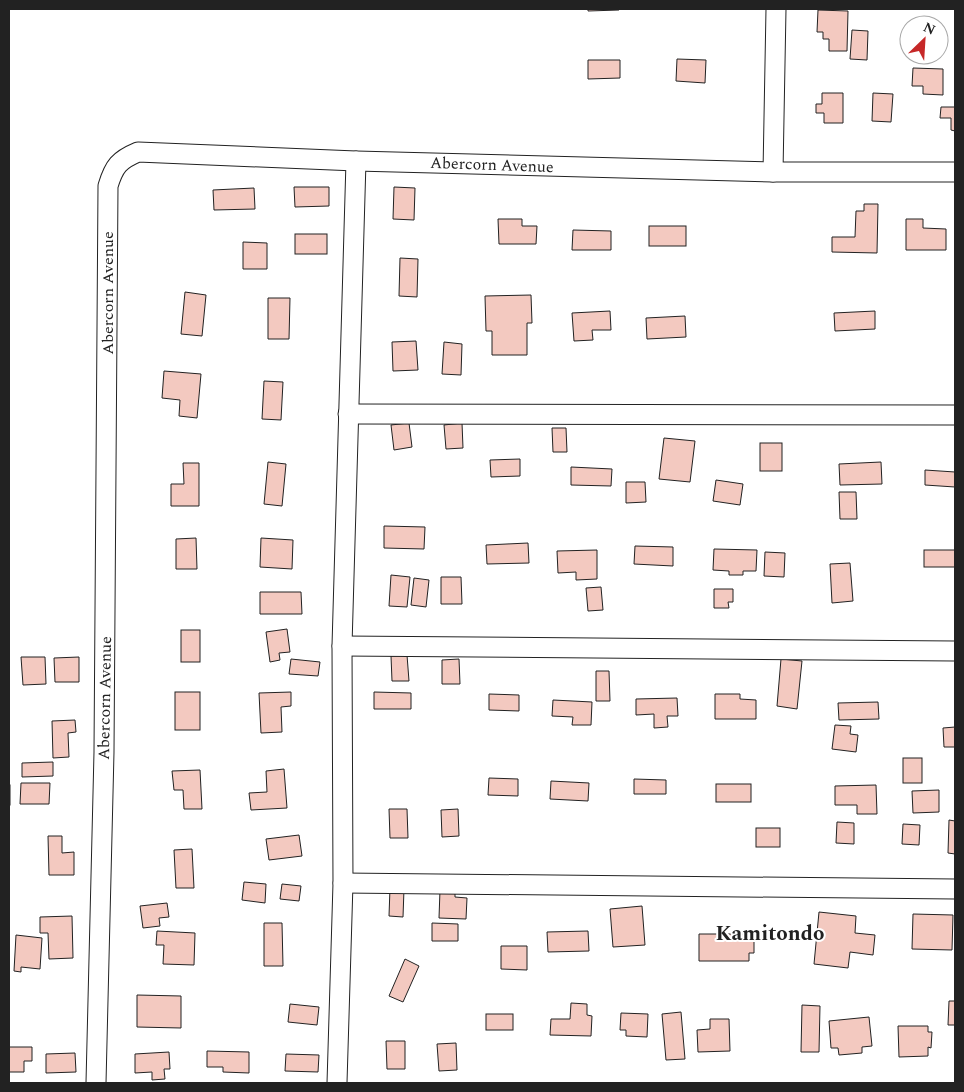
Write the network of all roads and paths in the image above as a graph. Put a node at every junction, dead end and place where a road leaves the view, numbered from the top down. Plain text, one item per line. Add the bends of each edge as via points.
1 (776, 9) edge
2 (356, 160) junction
3 (773, 172) junction
4 (955, 172) edge
5 (348, 414) junction
6 (955, 415) edge
7 (342, 646) junction
8 (955, 651) edge
9 (343, 883) junction
10 (955, 889) edge
11 (96, 1083) edge
12 (337, 1083) edge

1 - 3 street
2 - 3 street, Abercorn Avenue
2 - 5 street
2 - 11 street, Abercorn Avenue via 138,152 124,158 113,170 108,186 104,752
3 - 4 street, Abercorn Avenue
5 - 6 street
5 - 7 street
7 - 8 street
7 - 9 street
9 - 10 street
9 - 12 street

